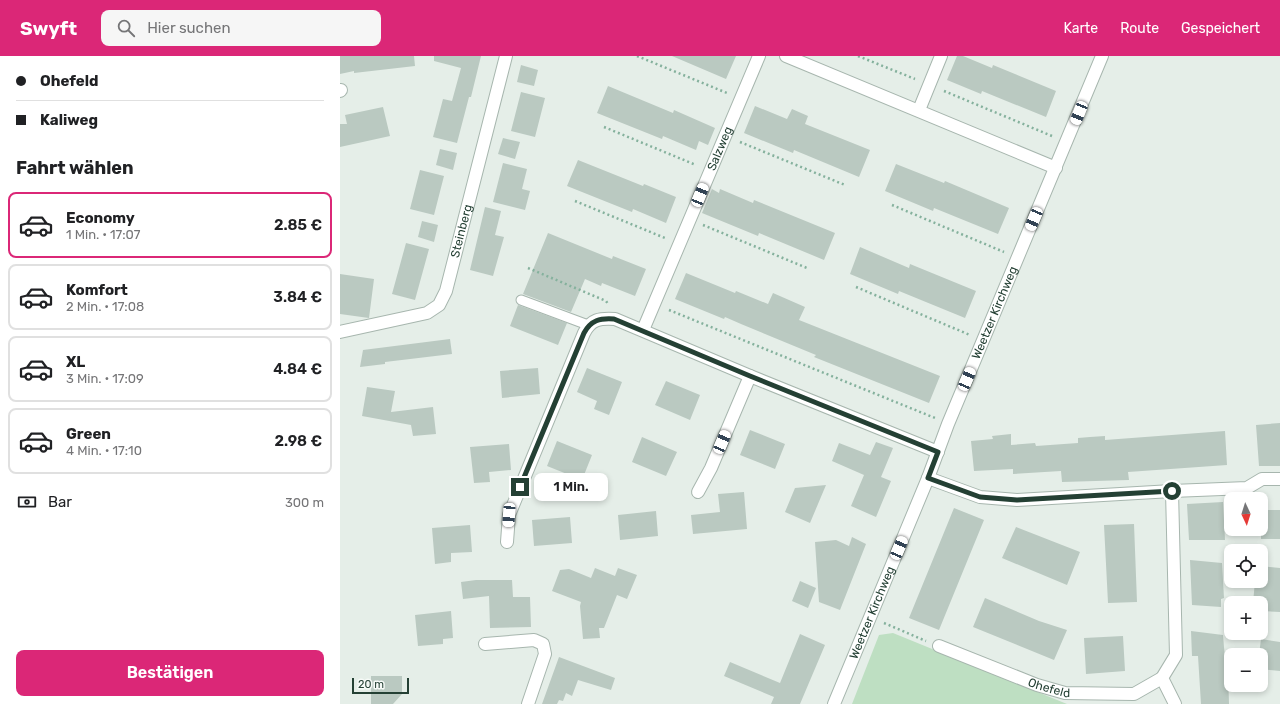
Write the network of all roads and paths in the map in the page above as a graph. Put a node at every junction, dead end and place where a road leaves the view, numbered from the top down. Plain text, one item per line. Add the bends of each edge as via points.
1 (506, 56) edge
2 (637, 56) edge
3 (759, 56) edge
4 (786, 56) edge
5 (858, 56) edge
6 (941, 56) edge
7 (1102, 56) edge
8 (929, 85) junction
9 (740, 99) junction
10 (918, 110) junction
11 (604, 127) dead end
12 (724, 136) junction
13 (1067, 142) junction
14 (1056, 168) junction
15 (710, 170) junction
16 (845, 185) dead end
17 (575, 201) dead end
18 (892, 205) dead end
19 (690, 220) junction
20 (680, 244) junction
21 (1018, 257) junction
22 (528, 268) dead end
23 (807, 268) dead end
24 (856, 287) dead end
25 (521, 300) dead end
26 (654, 304) junction
27 (614, 319) junction
28 (588, 325) junction
29 (643, 330) junction
30 (340, 332) edge
31 (983, 341) junction
32 (750, 376) junction
33 (948, 424) junction
34 (938, 452) junction
35 (928, 478) junction
36 (1280, 479) edge
37 (1172, 491) junction
38 (698, 492) dead end
39 (507, 542) dead end
40 (870, 617) junction
41 (485, 644) dead end
42 (939, 646) joint
43 (1162, 678) junction
44 (528, 704) edge
45 (834, 704) edge
46 (1175, 704) edge

1 - 30 street, Steinberg via 446,291 439,305 427,314
2 - 9 path
3 - 9 street, Salzweg
4 - 10 street
5 - 8 path
6 - 8 street
7 - 13 street, Weetzer Kirchweg
8 - 10 street
8 - 13 path
9 - 12 street, Salzweg
10 - 14 street
11 - 15 path
12 - 15 street, Salzweg
12 - 16 path
13 - 14 street, Weetzer Kirchweg
14 - 21 street, Weetzer Kirchweg
15 - 19 street, Salzweg
17 - 20 path
18 - 21 path
19 - 20 street, Salzweg
19 - 23 path
20 - 26 street, Salzweg
21 - 31 street, Weetzer Kirchweg
22 - 27 path via 606,301
24 - 31 path
25 - 28 lane
26 - 29 street, Salzweg
26 - 33 path
27 - 28 street via 600,318
27 - 29 street
28 - 39 street via 509,515
29 - 32 street
31 - 33 street, Weetzer Kirchweg
32 - 34 street
32 - 38 street via 711,468
33 - 34 street, Weetzer Kirchweg
34 - 35 street, Weetzer Kirchweg
35 - 37 street via 980,497 1017,500
35 - 40 street, Weetzer Kirchweg
36 - 37 street via 1262,480 1247,488
37 - 43 street, Ohefeld via 1176,654
40 - 42 path
40 - 45 street, Weetzer Kirchweg
41 - 44 street via 534,640 543,644 545,654
42 - 43 street, Ohefeld via 1037,685 1065,693 1134,694
43 - 46 street

